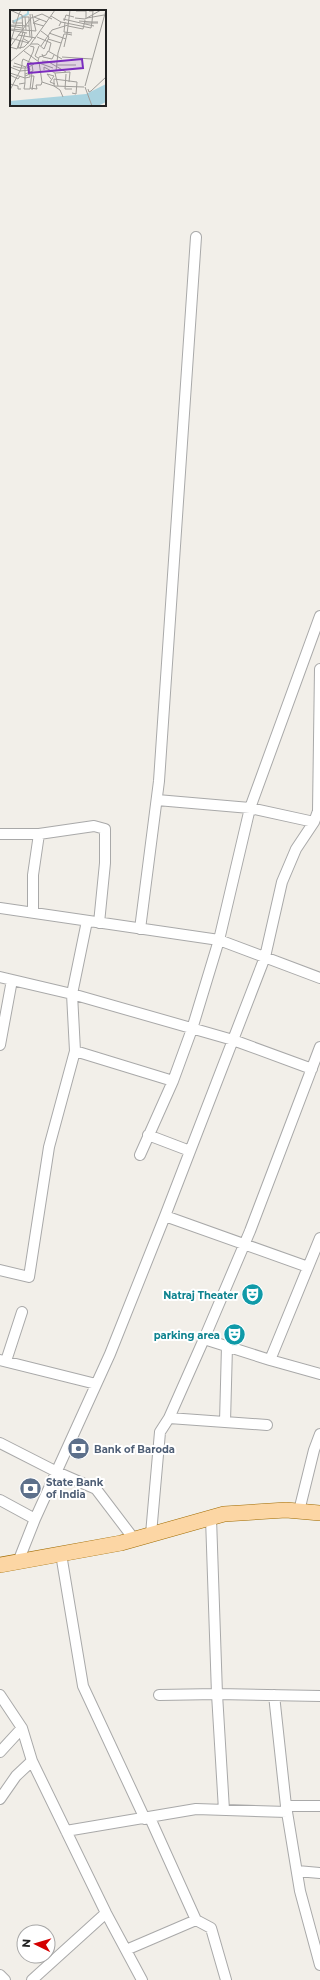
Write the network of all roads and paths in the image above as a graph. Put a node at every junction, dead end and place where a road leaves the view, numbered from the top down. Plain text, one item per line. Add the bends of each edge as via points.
1 (196, 237) dead end
2 (320, 616) edge
3 (320, 669) edge
4 (157, 800) junction
5 (250, 808) junction
6 (314, 822) junction
7 (0, 834) edge
8 (39, 834) junction
9 (0, 908) edge
10 (33, 913) junction
11 (87, 921) junction
12 (99, 923) junction
13 (140, 929) junction
14 (219, 940) junction
15 (265, 957) junction
16 (0, 977) edge
17 (320, 978) edge
18 (12, 980) junction
19 (72, 994) junction
20 (192, 1028) junction
21 (233, 1040) junction
22 (0, 1045) edge
23 (320, 1047) edge
24 (75, 1051) junction
25 (312, 1069) junction
26 (173, 1080) junction
27 (148, 1135) junction
28 (190, 1151) junction
29 (140, 1155) dead end
30 (165, 1216) junction
31 (320, 1238) edge
32 (244, 1244) junction
33 (308, 1267) junction
34 (0, 1270) edge
35 (22, 1312) dead end
36 (204, 1338) junction
37 (227, 1346) junction
38 (3, 1360) edge
39 (270, 1360) junction
40 (320, 1374) edge
41 (96, 1384) junction
42 (169, 1418) junction
43 (225, 1422) junction
44 (267, 1425) dead end
45 (320, 1434) edge
46 (0, 1443) edge
47 (56, 1472) junction
48 (0, 1500) edge
49 (299, 1511) junction
50 (320, 1513) edge
51 (211, 1518) junction
52 (35, 1519) junction
53 (152, 1534) junction
54 (134, 1539) junction
55 (61, 1554) junction
56 (18, 1562) junction
57 (0, 1565) edge
58 (217, 1694) junction
59 (0, 1695) edge
60 (159, 1695) dead end
61 (274, 1695) junction
62 (320, 1696) edge
63 (22, 1728) junction
64 (0, 1752) edge
65 (32, 1761) junction
66 (0, 1799) edge
67 (320, 1806) edge
68 (286, 1809) junction
69 (224, 1810) junction
70 (147, 1818) junction
71 (66, 1831) junction
72 (297, 1871) junction
73 (320, 1873) edge
74 (106, 1913) junction
75 (196, 1920) junction
76 (316, 1937) edge
77 (126, 1950) junction
78 (320, 1964) edge
79 (0, 1975) edge
80 (5, 1980) edge
81 (32, 1980) edge
82 (141, 1980) edge
83 (226, 1980) edge

1 - 4 street
2 - 5 street
3 - 6 street via 318,812
4 - 5 street
4 - 13 street
5 - 6 street
5 - 14 street
6 - 15 street via 296,849 282,882
7 - 8 street
8 - 10 street via 33,875
8 - 12 street via 94,826 105,829 105,863
9 - 10 street
10 - 11 street
11 - 12 street
11 - 19 street
12 - 13 street
13 - 14 street
14 - 15 street
14 - 20 street
15 - 17 street
15 - 21 street
16 - 18 street
18 - 19 street
18 - 22 street
19 - 20 street
19 - 24 street
20 - 21 street
20 - 26 street
21 - 25 street
21 - 28 street
23 - 25 street
24 - 26 street
24 - 34 street via 49,1147 29,1277
25 - 32 street
26 - 27 street
27 - 28 street
27 - 29 street
28 - 30 street
30 - 32 street
30 - 41 street
31 - 33 street
32 - 33 street
32 - 36 street
33 - 39 street
35 - 38 street
36 - 37 street
36 - 42 street
37 - 39 street
37 - 43 street
38 - 41 street
39 - 40 street
41 - 47 street
42 - 43 street
42 - 53 street via 160,1432
43 - 44 street
45 - 49 street
46 - 47 street
47 - 52 street
47 - 54 street via 96,1490
48 - 52 street
49 - 50 main road
49 - 51 main road via 232,1514
51 - 53 main road
51 - 58 street
52 - 56 street
53 - 54 main road
54 - 55 main road
55 - 56 main road
55 - 70 street via 83,1686
56 - 57 main road
58 - 60 street
58 - 61 street
58 - 69 street
59 - 63 street
61 - 62 street
61 - 68 street
63 - 64 street
63 - 65 street
65 - 66 street via 16,1776
65 - 71 street
67 - 68 street
68 - 69 street
68 - 72 street
69 - 70 street via 196,1809
70 - 71 street
70 - 75 street
71 - 74 street
72 - 73 street
72 - 76 street via 300,1891
74 - 77 street
74 - 81 street
75 - 77 street
75 - 83 street via 211,1928
76 - 78 street
77 - 82 street
79 - 80 street

